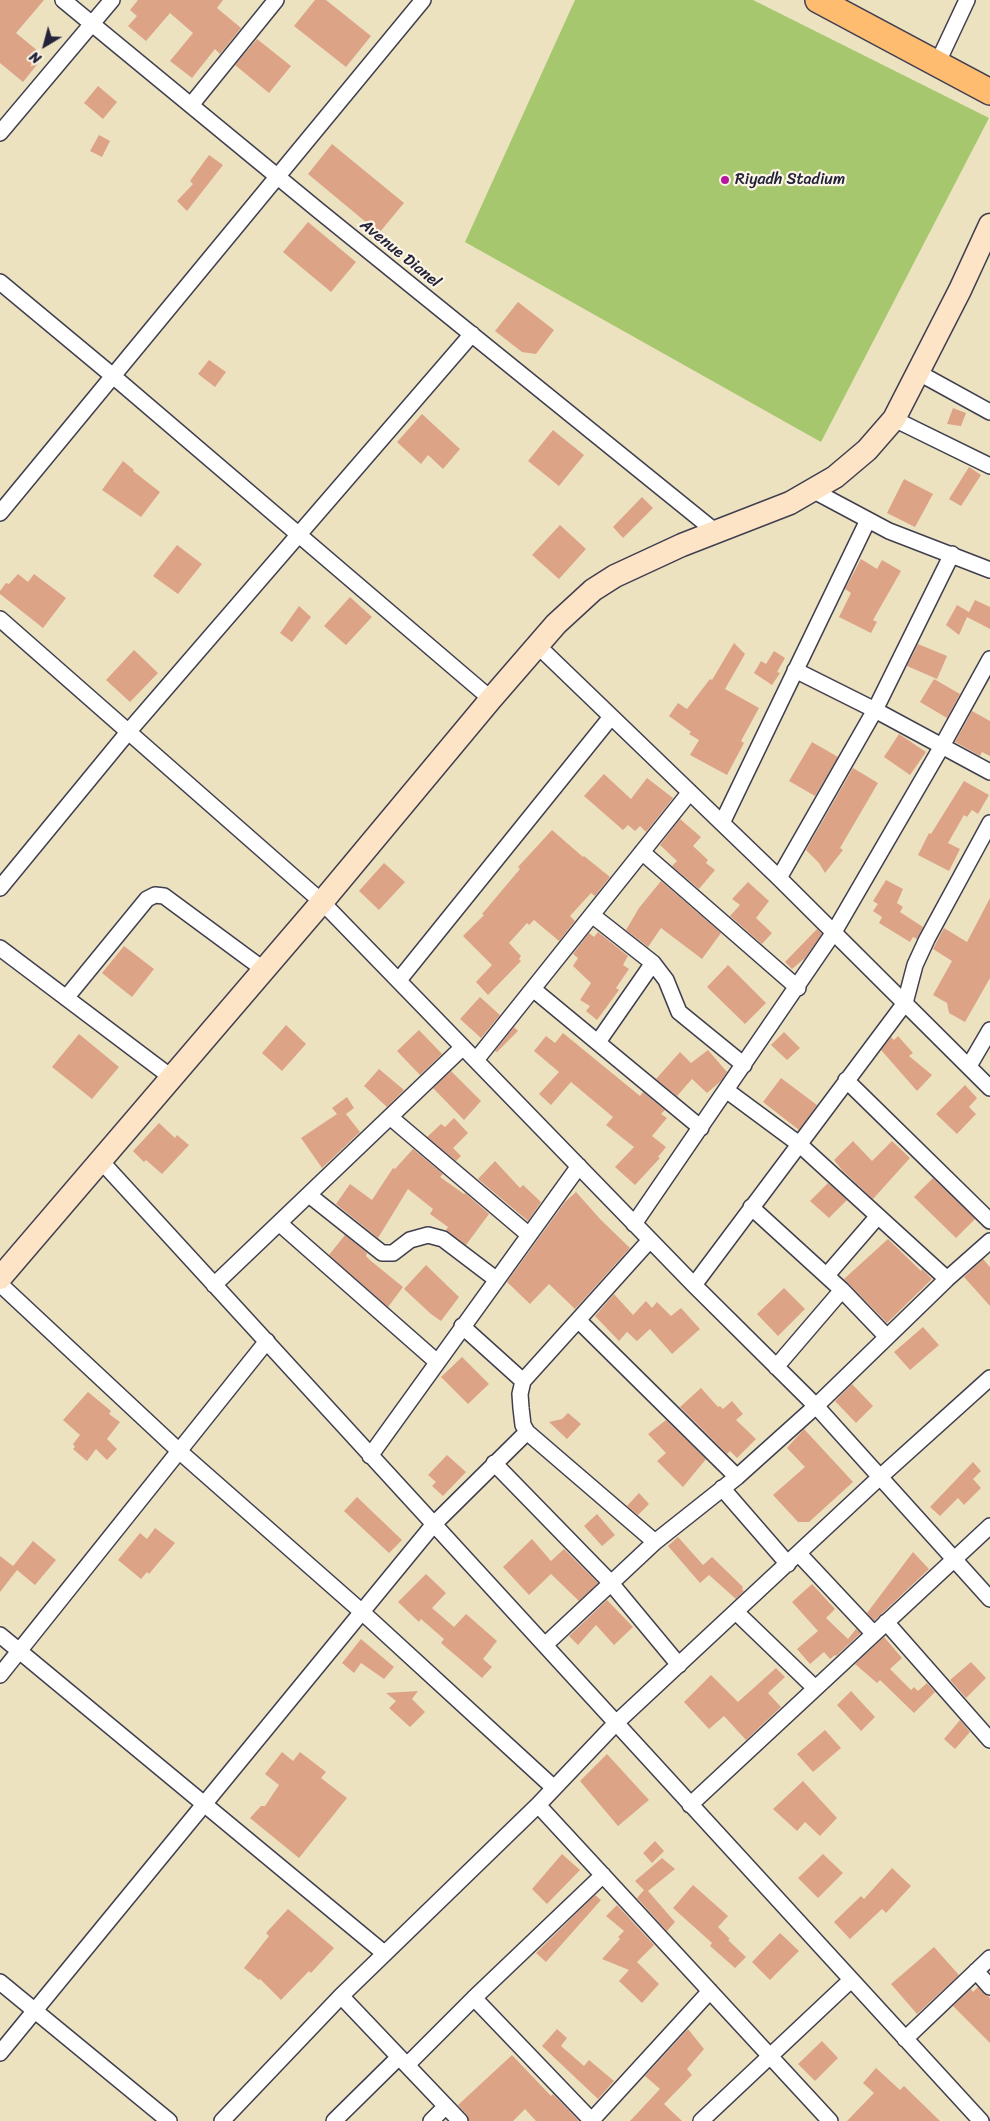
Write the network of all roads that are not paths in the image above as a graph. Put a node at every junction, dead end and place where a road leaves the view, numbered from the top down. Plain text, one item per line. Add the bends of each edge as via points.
1 (63, 0) edge
2 (112, 0) edge
3 (276, 0) edge
4 (424, 0) edge
5 (818, 0) edge
6 (967, 0) edge
7 (92, 24) junction
8 (937, 64) junction
9 (990, 92) edge
10 (191, 105) junction
11 (0, 133) edge
12 (278, 177) junction
13 (990, 225) edge
14 (0, 282) edge
15 (472, 334) junction
16 (919, 373) junction
17 (113, 376) junction
18 (990, 412) edge
19 (894, 419) junction
20 (990, 466) edge
21 (814, 491) junction
22 (0, 513) edge
23 (868, 520) junction
24 (716, 532) junction
25 (298, 534) junction
26 (952, 554) junction
27 (990, 570) edge
28 (0, 619) edge
29 (537, 645) junction
30 (990, 659) edge
31 (795, 670) junction
32 (491, 699) junction
33 (875, 710) junction
34 (611, 717) junction
35 (129, 731) junction
36 (942, 746) junction
37 (990, 772) edge
38 (690, 792) junction
39 (722, 823) junction
40 (990, 823) edge
41 (642, 852) junction
42 (780, 878) junction
43 (0, 888) edge
44 (322, 902) junction
45 (592, 914) junction
46 (834, 932) junction
47 (0, 948) edge
48 (653, 963) junction
49 (263, 969) junction
50 (399, 980) junction
51 (533, 988) junction
52 (798, 988) junction
53 (66, 998) junction
54 (905, 1003) junction
55 (990, 1030) edge
56 (598, 1042) junction
57 (463, 1047) junction
58 (476, 1060) junction
59 (744, 1065) junction
60 (969, 1066) junction
61 (171, 1077) junction
62 (846, 1080) junction
63 (990, 1088) edge
64 (726, 1090) junction
65 (390, 1117) junction
66 (701, 1128) junction
67 (799, 1144) junction
68 (101, 1161) junction
69 (579, 1166) junction
70 (308, 1195) junction
71 (751, 1207) junction
72 (878, 1216) junction
73 (990, 1221) edge
74 (279, 1223) junction
75 (634, 1224) junction
76 (529, 1236) junction
77 (650, 1240) junction
78 (990, 1241) edge
79 (827, 1275) junction
80 (0, 1278) edge
81 (947, 1279) junction
82 (497, 1280) junction
83 (0, 1284) edge
84 (214, 1285) junction
85 (694, 1285) junction
86 (842, 1290) junction
87 (578, 1320) junction
88 (462, 1326) junction
89 (887, 1337) junction
90 (267, 1341) junction
91 (437, 1362) junction
92 (776, 1367) junction
93 (990, 1378) edge
94 (524, 1380) junction
95 (816, 1406) junction
96 (527, 1432) junction
97 (179, 1451) junction
98 (370, 1456) junction
99 (494, 1463) junction
100 (737, 1476) junction
101 (880, 1477) junction
102 (722, 1488) junction
103 (434, 1524) junction
104 (990, 1526) edge
105 (655, 1542) junction
106 (794, 1559) junction
107 (954, 1559) junction
108 (610, 1582) junction
109 (990, 1599) edge
110 (362, 1612) junction
111 (736, 1612) junction
112 (886, 1622) junction
113 (874, 1634) junction
114 (0, 1635) edge
115 (545, 1645) junction
116 (20, 1651) junction
117 (679, 1664) junction
118 (0, 1675) edge
119 (815, 1688) junction
120 (616, 1723) junction
121 (990, 1740) edge
122 (554, 1788) junction
123 (690, 1804) junction
124 (205, 1805) junction
125 (538, 1805) junction
126 (603, 1875) junction
127 (384, 1953) junction
128 (990, 1958) edge
129 (976, 1971) junction
130 (851, 1980) junction
131 (0, 1982) edge
132 (990, 1987) edge
133 (710, 1991) junction
134 (341, 1996) junction
135 (474, 1998) junction
136 (35, 2011) junction
137 (905, 2039) junction
138 (0, 2053) edge
139 (769, 2055) junction
140 (403, 2061) junction
141 (446, 2106) junction
142 (169, 2121) edge
143 (222, 2121) edge
144 (334, 2121) edge
145 (431, 2121) edge
146 (460, 2121) edge
147 (592, 2121) edge
148 (700, 2121) edge
149 (830, 2121) edge
150 (981, 2121) edge

1 - 7 street, Avenue Dianel
2 - 7 street
3 - 10 street
4 - 12 street
5 - 8 main road
6 - 8 street
7 - 10 street, Avenue Dianel
7 - 11 street
8 - 9 main road
10 - 12 street, Avenue Dianel
12 - 15 street, Avenue Dianel
12 - 17 street
13 - 16 street
14 - 17 street
15 - 24 street, Avenue Dianel
15 - 25 street
16 - 18 street
16 - 19 street
17 - 22 street
17 - 25 street
19 - 20 street
19 - 21 street via 867,450
21 - 23 street
21 - 24 street
23 - 26 street
23 - 31 street
24 - 29 street via 615,576 593,590
25 - 32 street
25 - 35 street
26 - 27 street
26 - 33 street
28 - 35 street
29 - 32 street
29 - 34 street
30 - 36 street
31 - 33 street
31 - 39 street
32 - 44 street
33 - 36 street
33 - 42 street
34 - 38 street
34 - 50 street
35 - 43 street
35 - 44 street
36 - 37 street
36 - 46 street
38 - 39 street
38 - 41 street
39 - 42 street
40 - 54 street via 927,939
41 - 45 street
41 - 52 street
42 - 46 street
44 - 49 street
44 - 50 street
45 - 48 street
45 - 51 street
46 - 52 street
46 - 54 street
47 - 53 street
48 - 56 street
48 - 59 street via 666,980 679,1012
49 - 53 street via 164,896 155,895 146,900
49 - 61 street
50 - 57 street
51 - 56 street
51 - 58 street
52 - 59 street
53 - 61 street
54 - 60 street
54 - 62 street
55 - 60 street
56 - 66 street
57 - 58 street
57 - 65 street
58 - 69 street
59 - 64 street
60 - 63 street
61 - 68 street
62 - 67 street
62 - 73 street
64 - 66 street
64 - 67 street
65 - 70 street
65 - 76 street
66 - 75 street
67 - 71 street
67 - 72 street
68 - 80 street
68 - 84 street
69 - 75 street
69 - 76 street
70 - 74 street
70 - 82 street via 382,1254 393,1253 410,1240 428,1235 443,1239
71 - 79 street
71 - 85 street
72 - 79 street
72 - 81 street
74 - 84 street
74 - 91 street
75 - 77 street
76 - 82 street
77 - 85 street
77 - 87 street
78 - 81 street
79 - 86 street
81 - 89 street
82 - 88 street
83 - 97 street
84 - 90 street
85 - 92 street
86 - 89 street
86 - 92 street
87 - 94 street
87 - 100 street
88 - 91 street
88 - 94 street
89 - 95 street
90 - 97 street
90 - 98 street
91 - 98 street
92 - 95 street
93 - 101 street
94 - 96 street via 521,1401 523,1425
95 - 100 street
95 - 101 street
96 - 99 street
96 - 105 street
97 - 110 street
97 - 116 street
98 - 103 street
99 - 103 street
99 - 108 street
100 - 102 street
101 - 106 street
101 - 107 street
102 - 105 street
102 - 106 street
103 - 110 street
103 - 115 street
104 - 107 street
105 - 108 street
106 - 111 street
106 - 113 street
107 - 109 street
107 - 112 street
108 - 115 street
108 - 117 street
110 - 122 street
110 - 124 street
111 - 117 street
111 - 119 street
112 - 113 street
112 - 121 street
113 - 119 street
114 - 116 street
115 - 120 street
116 - 118 street
116 - 124 street
117 - 120 street
119 - 123 street
120 - 122 street
120 - 123 street
122 - 125 street
123 - 130 street
124 - 127 street
124 - 136 street
125 - 126 street
125 - 127 street
126 - 133 street
126 - 135 street
127 - 134 street
128 - 129 street
129 - 132 street
129 - 137 street
130 - 137 street
130 - 139 street
131 - 136 street
133 - 139 street
133 - 147 street
134 - 140 street
134 - 143 street
135 - 140 street
135 - 147 street
136 - 138 street
136 - 142 street
137 - 150 street
139 - 148 street
139 - 149 street
140 - 141 street
140 - 144 street
141 - 145 street
141 - 146 street

